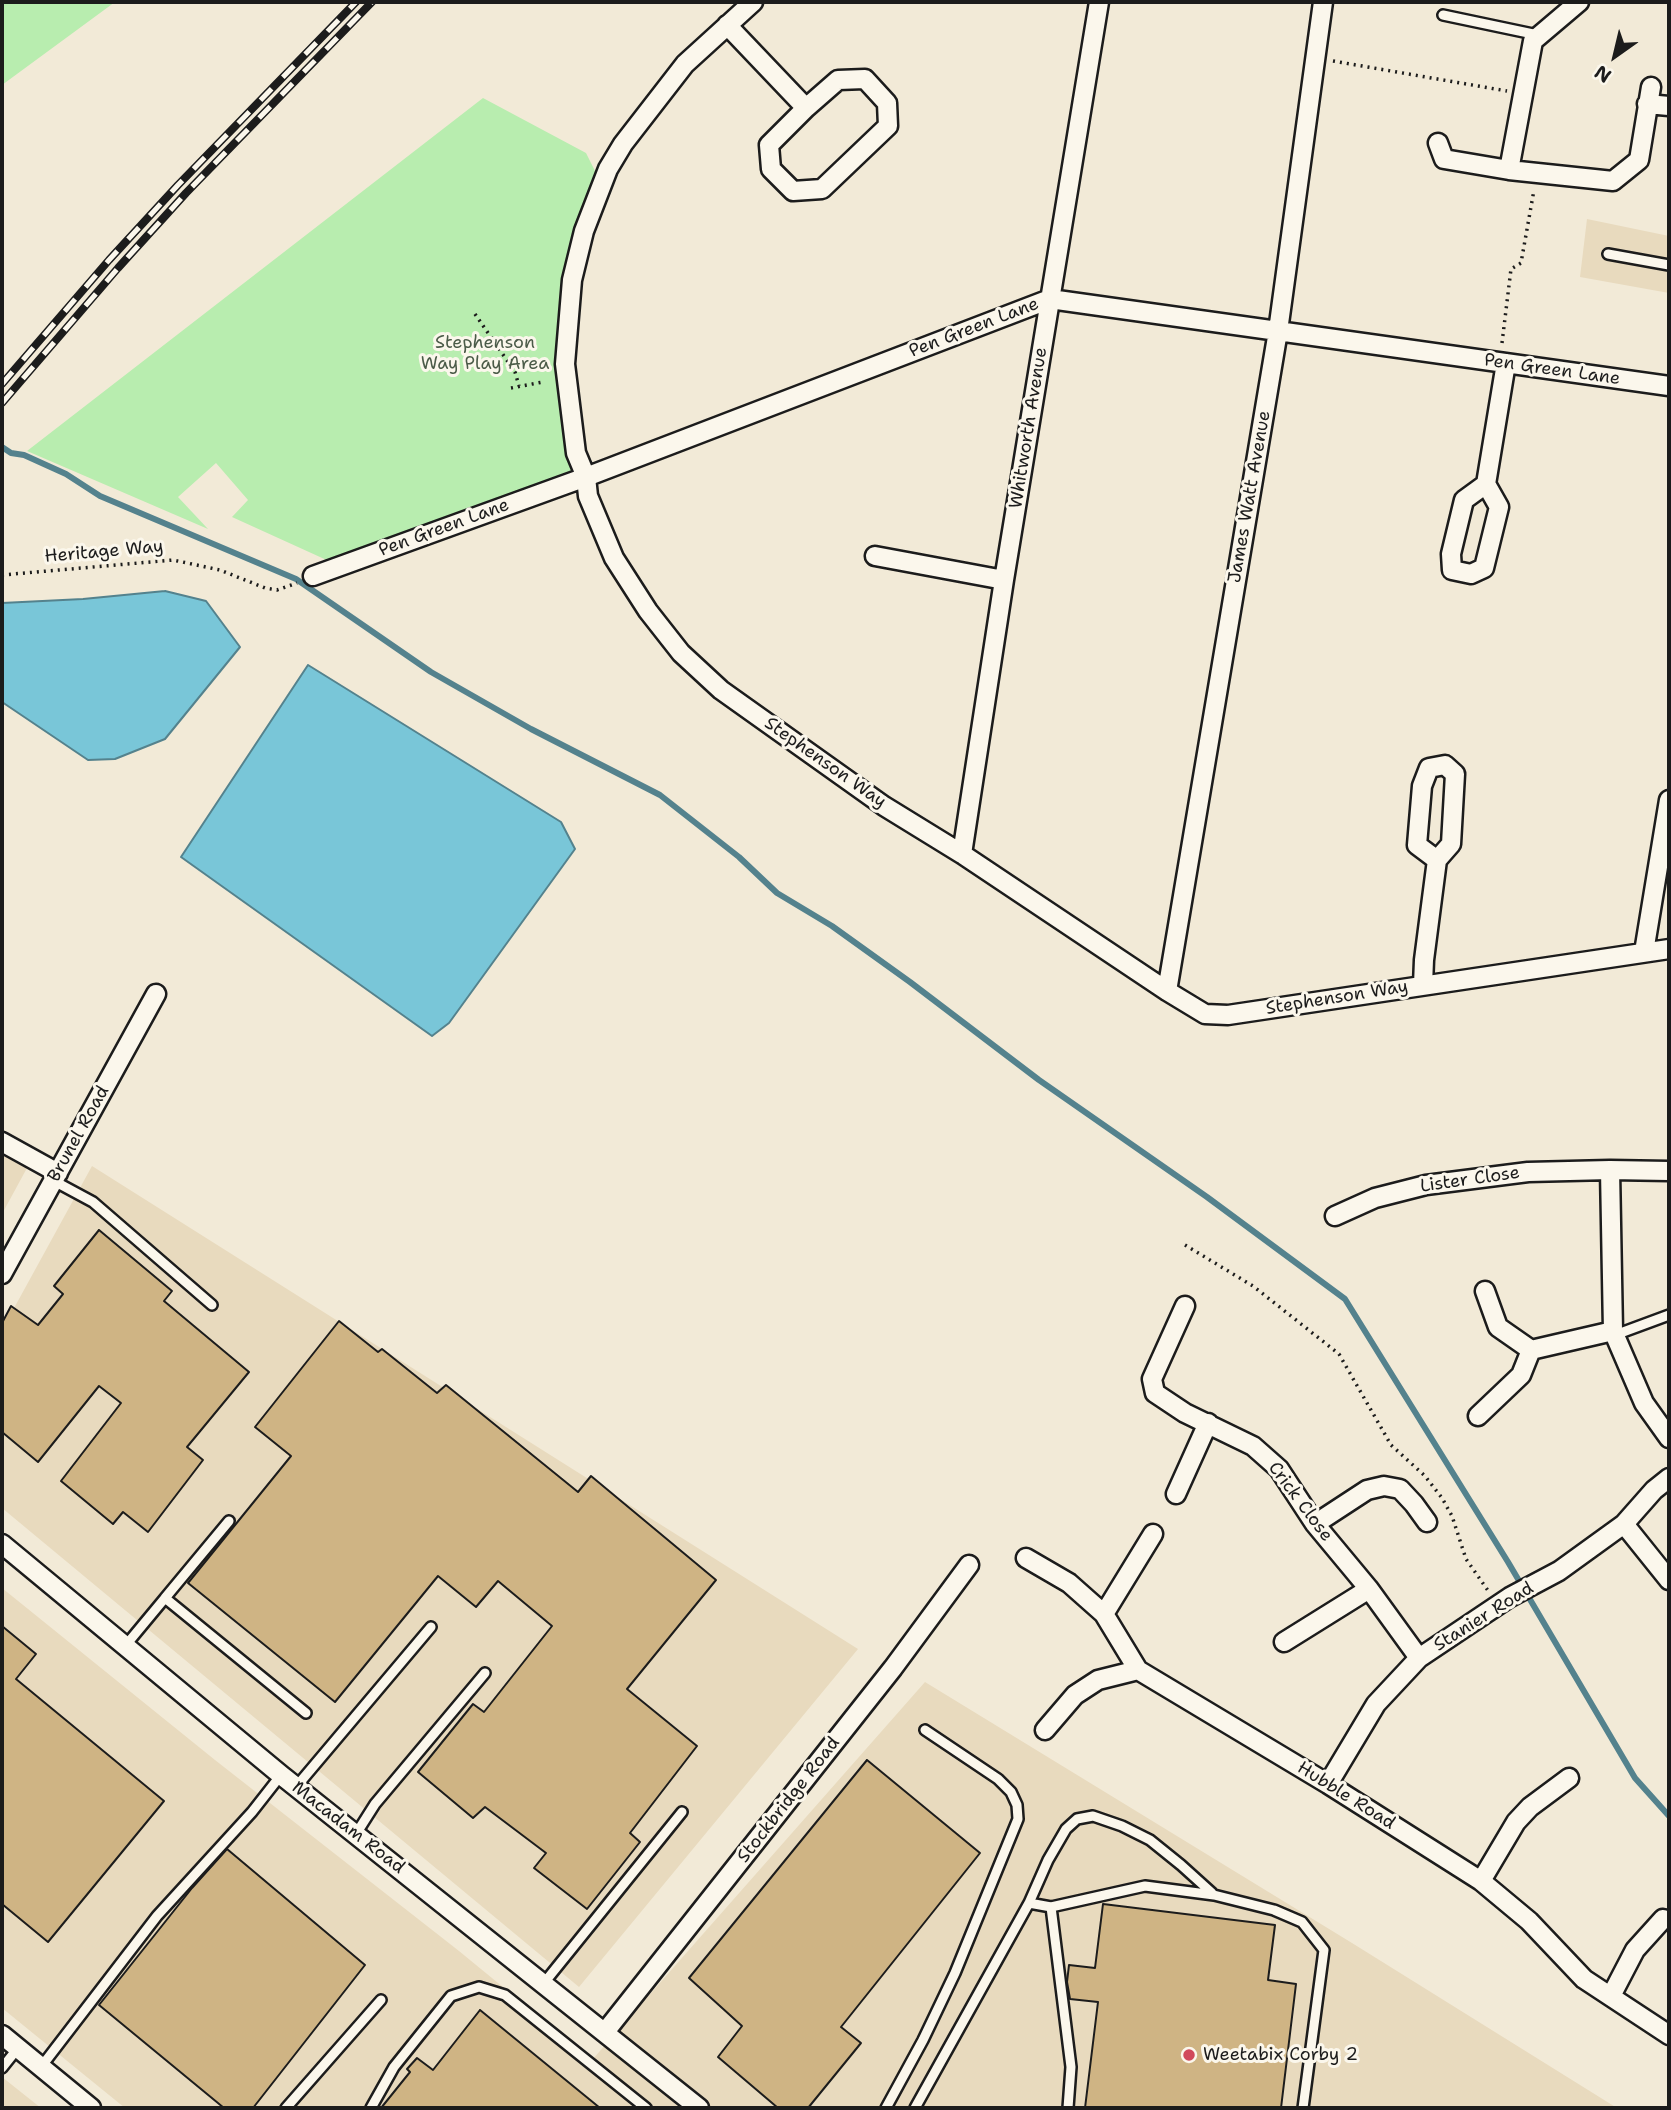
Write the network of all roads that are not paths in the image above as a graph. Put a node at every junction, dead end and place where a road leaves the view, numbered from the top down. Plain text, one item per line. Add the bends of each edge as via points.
1 (753, 2) edge
2 (1099, 2) edge
3 (1323, 2) edge
4 (1579, 2) edge
5 (1443, 15) dead end
6 (727, 25) junction
7 (1539, 35) junction
8 (1669, 106) edge
9 (806, 108) junction
10 (1438, 143) dead end
11 (1509, 170) junction
12 (1608, 254) dead end
13 (1669, 265) edge
14 (1050, 299) junction
15 (1278, 331) junction
16 (1504, 356) junction
17 (1669, 386) edge
18 (586, 477) junction
19 (1486, 484) junction
20 (875, 556) dead end
21 (313, 576) dead end
22 (1004, 580) junction
23 (1669, 800) edge
24 (962, 855) junction
25 (1437, 860) junction
26 (1669, 949) edge
27 (1644, 952) junction
28 (1423, 985) junction
29 (1167, 991) junction
30 (156, 994) dead end
31 (2, 1142) edge
32 (1610, 1170) junction
33 (1669, 1171) edge
34 (56, 1177) junction
35 (1335, 1216) dead end
36 (2, 1274) edge
37 (1485, 1291) dead end
38 (212, 1305) dead end
39 (1185, 1306) dead end
40 (1669, 1315) edge
41 (1614, 1333) junction
42 (1531, 1350) junction
43 (1478, 1416) dead end
44 (1208, 1423) junction
45 (1669, 1438) edge
46 (1669, 1478) edge
47 (1176, 1494) dead end
48 (229, 1521) dead end
49 (1427, 1522) dead end
50 (1315, 1524) junction
51 (1624, 1524) junction
52 (1153, 1534) dead end
53 (2, 1544) edge
54 (1026, 1558) dead end
55 (969, 1565) dead end
56 (1669, 1580) edge
57 (1369, 1590) junction
58 (165, 1598) junction
59 (1104, 1614) junction
60 (431, 1626) dead end
61 (1284, 1642) dead end
62 (126, 1645) junction
63 (1419, 1658) junction
64 (1138, 1670) junction
65 (485, 1672) dead end
66 (306, 1713) dead end
67 (925, 1730) dead end
68 (1045, 1730) dead end
69 (281, 1776) junction
70 (1569, 1778) dead end
71 (1328, 1784) junction
72 (296, 1787) junction
73 (682, 1812) dead end
74 (355, 1834) junction
75 (1481, 1881) junction
76 (1214, 1895) junction
77 (1029, 1903) junction
78 (1051, 1908) junction
79 (1663, 1919) dead end
80 (544, 1983) junction
81 (1611, 1996) junction
82 (381, 2000) dead end
83 (605, 2032) junction
84 (2, 2035) edge
85 (1669, 2035) edge
86 (18, 2048) junction
87 (41, 2067) junction
88 (2, 2068) edge
89 (92, 2108) edge
90 (286, 2108) edge
91 (371, 2108) edge
92 (646, 2108) edge
93 (699, 2108) edge
94 (886, 2108) edge
95 (915, 2108) edge
96 (1068, 2108) edge
97 (1303, 2108) edge

1 - 6 street, Stephenson Way
2 - 14 street, Whitworth Avenue
3 - 15 street, James Watt Avenue
4 - 7 street
5 - 7 lane
6 - 9 street
6 - 18 street, Stephenson Way via 685,64 623,144 584,231 572,280 565,364 576,453
7 - 11 street via 1533,41
8 - 11 street via 1649,95 1639,160 1613,181
9 - 9 street via 838,80 865,79 887,103 888,126 821,189 793,191 771,169 769,145
10 - 11 street via 1444,159
12 - 13 lane
14 - 15 street, Pen Green Lane
14 - 18 street, Pen Green Lane
14 - 22 street, Whitworth Avenue
15 - 16 street, Pen Green Lane
15 - 29 street, James Watt Avenue
16 - 17 street, Pen Green Lane
16 - 19 street
18 - 21 street, Pen Green Lane
18 - 24 street, Stephenson Way via 614,558 681,653 721,690 884,806
19 - 19 street via 1464,500 1451,554 1452,570 1471,574 1485,568 1499,507
20 - 22 street
22 - 24 street, Whitworth Avenue
23 - 27 street
24 - 29 street, Stephenson Way
25 - 25 street via 1417,845 1418,833 1422,786 1429,768 1445,765 1455,774 1451,844
25 - 28 street
26 - 27 street, Stephenson Way
27 - 28 street, Stephenson Way
28 - 29 street, Stephenson Way via 1228,1015 1205,1014
30 - 34 street, Brunel Road
31 - 34 street
32 - 33 street, Lister Close
32 - 35 street, Lister Close via 1528,1172 1426,1185 1375,1198
32 - 41 street
34 - 36 street, Brunel Road
34 - 38 lane via 93,1202
37 - 42 street via 1498,1326
39 - 44 street, Crick Close via 1152,1379 1155,1393
40 - 41 lane
41 - 42 street
41 - 45 street via 1644,1403
42 - 43 street via 1521,1376
44 - 47 street
44 - 50 street, Crick Close via 1253,1446 1279,1469
46 - 51 street, Stanier Road
48 - 58 lane
49 - 50 street via 1400,1489 1384,1486 1367,1490
50 - 57 street, Crick Close
51 - 56 street
51 - 63 street, Stanier Road via 1559,1571
52 - 59 street
53 - 62 street, Macadam Road
54 - 59 street, Hubble Road via 1069,1583
55 - 83 street, Stockbridge Road
57 - 61 street
57 - 63 street, Crick Close
58 - 62 lane
58 - 66 lane
59 - 64 street, Hubble Road
60 - 72 lane
62 - 69 street, Macadam Road
63 - 71 street, Stanier Road via 1376,1704
64 - 68 street via 1098,1680 1075,1695
64 - 71 street, Hubble Road
65 - 74 lane
67 - 94 lane via 998,1779 1011,1792 1018,1819 955,1973
69 - 72 street, Macadam Road
69 - 87 lane via 157,1916
70 - 75 street via 1516,1822
71 - 75 street, Hubble Road
72 - 74 street, Macadam Road
73 - 80 lane
74 - 80 street, Macadam Road
75 - 81 street, Hubble Road via 1529,1921 1584,1979
76 - 77 lane via 1150,1840 1093,1816 1077,1819 1066,1829
76 - 78 lane via 1145,1886
76 - 97 lane via 1275,1910 1301,1922 1324,1950
77 - 78 lane
77 - 95 lane
78 - 96 lane via 1070,2067
79 - 81 street via 1635,1950
80 - 83 street, Macadam Road
81 - 85 street, Hubble Road
82 - 90 lane
83 - 93 street, Macadam Road
84 - 86 street
86 - 87 street
86 - 88 lane
87 - 89 street
91 - 92 lane via 394,2067 451,1996 479,1987 505,1995

